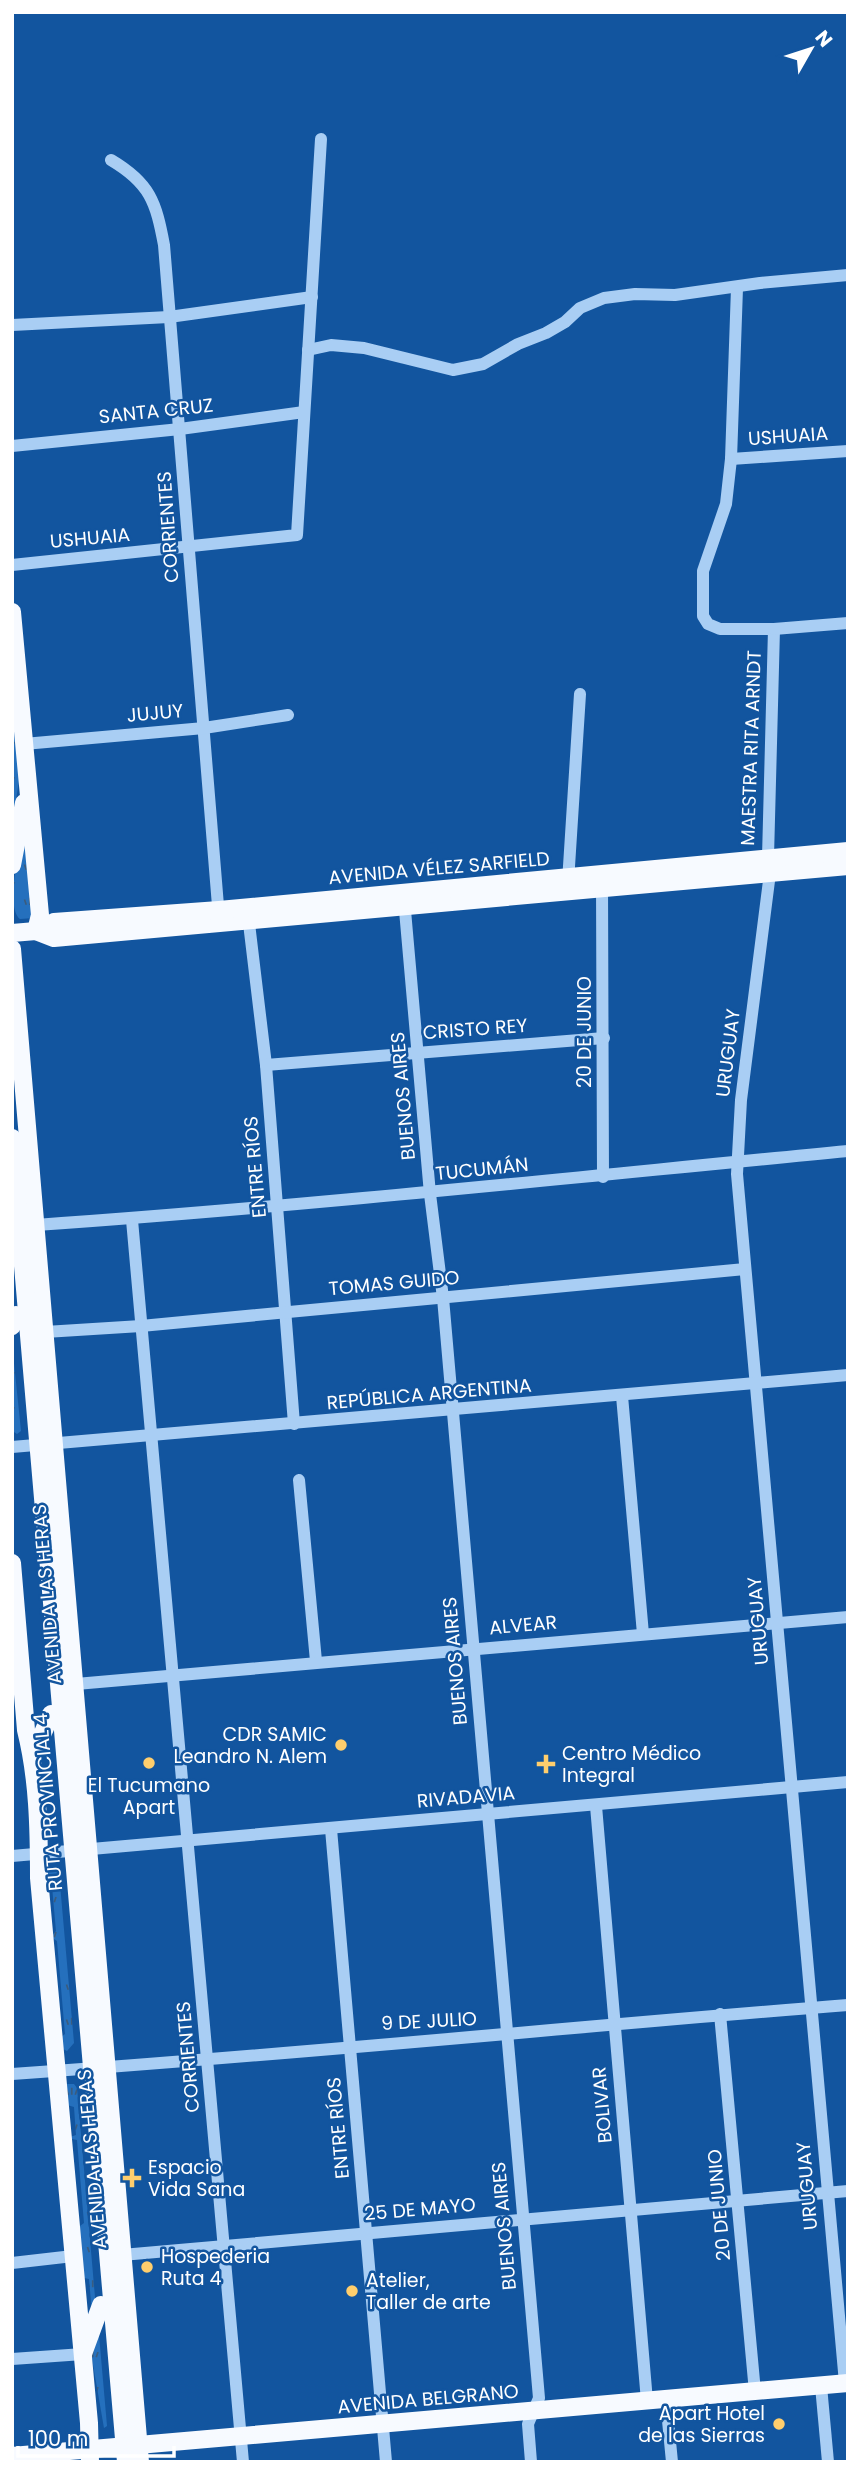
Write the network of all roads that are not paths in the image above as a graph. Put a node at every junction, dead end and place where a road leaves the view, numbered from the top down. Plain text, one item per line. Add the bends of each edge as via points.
1 (321, 139) dead end
2 (111, 160) dead end
3 (848, 275) edge
4 (737, 288) junction
5 (312, 297) junction
6 (169, 317) junction
7 (12, 325) edge
8 (308, 350) junction
9 (304, 412) junction
10 (180, 429) junction
11 (12, 446) edge
12 (848, 451) edge
13 (731, 459) junction
14 (188, 547) junction
15 (12, 565) edge
16 (12, 612) edge
17 (848, 623) edge
18 (774, 629) junction
19 (580, 694) dead end
20 (288, 715) dead end
21 (204, 728) junction
22 (24, 744) junction
23 (28, 787) junction
24 (848, 851) edge
25 (12, 865) edge
26 (769, 865) junction
27 (848, 866) edge
28 (602, 881) junction
29 (568, 884) junction
30 (404, 899) junction
31 (248, 915) junction
32 (219, 918) junction
33 (36, 931) junction
34 (12, 933) edge
35 (12, 949) edge
36 (604, 1038) junction
37 (20, 1042) junction
38 (419, 1052) junction
39 (12, 1063) edge
40 (265, 1065) junction
41 (12, 1138) edge
42 (848, 1152) edge
43 (738, 1162) junction
44 (603, 1177) junction
45 (430, 1194) junction
46 (278, 1204) junction
47 (132, 1220) junction
48 (36, 1225) junction
49 (746, 1269) junction
50 (12, 1272) edge
51 (443, 1298) junction
52 (284, 1313) junction
53 (14, 1320) edge
54 (142, 1326) junction
55 (45, 1332) junction
56 (848, 1375) edge
57 (757, 1383) junction
58 (622, 1396) junction
59 (451, 1411) junction
60 (295, 1424) junction
61 (150, 1437) junction
62 (34, 1445) edge
63 (299, 1480) dead end
64 (12, 1563) edge
65 (848, 1617) edge
66 (777, 1622) junction
67 (643, 1634) junction
68 (473, 1648) junction
69 (316, 1661) junction
70 (171, 1675) junction
71 (76, 1684) junction
72 (18, 1689) edge
73 (51, 1714) junction
74 (33, 1756) junction
75 (848, 1782) edge
76 (791, 1787) junction
77 (596, 1806) junction
78 (488, 1814) junction
79 (331, 1829) junction
80 (188, 1841) junction
81 (74, 1851) junction
82 (39, 1854) junction
83 (12, 1856) edge
84 (95, 1947) junction
85 (85, 1980) junction
86 (848, 2005) edge
87 (811, 2008) junction
88 (720, 2014) junction
89 (614, 2022) junction
90 (506, 2036) junction
91 (350, 2045) junction
92 (208, 2058) junction
93 (93, 2068) junction
94 (56, 2071) junction
95 (12, 2074) edge
96 (848, 2191) edge
97 (827, 2193) junction
98 (738, 2200) junction
99 (631, 2212) junction
100 (523, 2220) junction
101 (368, 2233) junction
102 (224, 2245) junction
103 (122, 2255) junction
104 (73, 2256) junction
105 (12, 2263) edge
106 (101, 2305) junction
107 (83, 2354) junction
108 (12, 2359) edge
109 (846, 2383) edge
110 (821, 2386) junction
111 (755, 2392) junction
112 (666, 2400) junction
113 (647, 2401) junction
114 (531, 2412) junction
115 (383, 2424) junction
116 (240, 2437) junction
117 (126, 2454) edge
118 (12, 2456) edge
119 (89, 2456) edge
120 (243, 2462) edge
121 (386, 2462) edge
122 (531, 2462) edge
123 (672, 2462) edge
124 (828, 2462) edge

1 - 5 street
2 - 6 street, CORRIENTES via 135,174 159,220
3 - 4 street
4 - 8 street via 604,298 580,308 547,333 482,364 453,369 364,348 331,345
4 - 13 street, MAESTRA RITA ARNDT
5 - 6 street
5 - 8 street
6 - 7 street
6 - 10 street, CORRIENTES
8 - 9 street
9 - 10 street, SANTA CRUZ
9 - 14 street, USHUAIA via 297,535
10 - 11 street, SANTA CRUZ
10 - 14 street, CORRIENTES
12 - 13 street, USHUAIA
13 - 18 street, MAESTRA RITA ARNDT via 726,505 704,571 703,617 720,629
14 - 15 street, USHUAIA
14 - 21 street, CORRIENTES
16 - 22 main road
17 - 18 street
18 - 26 street, MAESTRA RITA ARNDT
19 - 29 street
20 - 21 street, JUJUY
21 - 22 street, JUJUY
21 - 32 street, CORRIENTES
22 - 23 main road
23 - 25 main road
23 - 33 main road via 40,915
24 - 26 main road, AVENIDA VÉLEZ SARFIELD
26 - 27 main road, AVENIDA VÉLEZ SARFIELD
26 - 28 main road, AVENIDA VÉLEZ SARFIELD
26 - 43 street, URUGUAY
28 - 29 main road, AVENIDA VÉLEZ SARFIELD
28 - 36 street, 20 DE JUNIO
29 - 30 main road, AVENIDA VÉLEZ SARFIELD
30 - 31 main road, AVENIDA VÉLEZ SARFIELD
30 - 38 street, BUENOS AIRES
31 - 32 main road, AVENIDA VÉLEZ SARFIELD
31 - 40 street, ENTRE RÍOS
32 - 33 main road, AVENIDA VÉLEZ SARFIELD via 54,938
33 - 34 main road, AVENIDA VÉLEZ SARFIELD
35 - 37 main road, AVENIDA LAS HERAS
36 - 38 street, CRISTO REY
36 - 44 street, 20 DE JUNIO
37 - 39 main road
37 - 48 main road, AVENIDA LAS HERAS
38 - 40 street, CRISTO REY
38 - 45 street, BUENOS AIRES
40 - 46 street, ENTRE RÍOS
41 - 62 main road, RUTA PROVINCIAL 4
42 - 43 street, TUCUMÁN
43 - 44 street, TUCUMÁN
43 - 49 street, URUGUAY
44 - 45 street, TUCUMÁN
45 - 46 street, TUCUMÁN
45 - 51 street, BUENOS AIRES
46 - 47 street, TUCUMÁN
46 - 52 street, ENTRE RÍOS
47 - 48 street, TUCUMÁN
47 - 54 street, CORRIENTES
48 - 55 main road, AVENIDA LAS HERAS
49 - 51 street, TOMAS GUIDO
49 - 57 street, URUGUAY
50 - 53 main road, RUTA PROVINCIAL 4
51 - 52 street, TOMAS GUIDO
51 - 59 street, BUENOS AIRES
52 - 54 street, TOMAS GUIDO
52 - 60 street, ENTRE RÍOS
53 - 62 main road, RUTA PROVINCIAL 4
54 - 55 street, TOMAS GUIDO
54 - 61 street, CORRIENTES
55 - 62 main road, AVENIDA LAS HERAS
56 - 57 street, REPÚBLICA ARGENTINA
57 - 58 street, REPÚBLICA ARGENTINA
57 - 66 street, URUGUAY
58 - 59 street, REPÚBLICA ARGENTINA
58 - 67 street
59 - 60 street, REPÚBLICA ARGENTINA
59 - 68 street, BUENOS AIRES
60 - 61 street, REPÚBLICA ARGENTINA
61 - 62 street, REPÚBLICA ARGENTINA
61 - 70 street, CORRIENTES
62 - 71 main road, AVENIDA LAS HERAS
62 - 73 main road, RUTA PROVINCIAL 4
62 - 81 main road, RUTA PROVINCIAL 4
63 - 69 street
64 - 72 main road, AVENIDA LAS HERAS
65 - 66 street, ALVEAR
66 - 67 street, ALVEAR
66 - 76 street, URUGUAY
67 - 68 street, ALVEAR
68 - 69 street, ALVEAR
68 - 78 street, BUENOS AIRES
69 - 70 street, ALVEAR
70 - 71 street, ALVEAR
70 - 80 street, CORRIENTES
71 - 81 main road, AVENIDA LAS HERAS
72 - 74 main road, AVENIDA LAS HERAS
73 - 74 main road
73 - 81 main road, RUTA PROVINCIAL 4
74 - 82 main road, AVENIDA LAS HERAS
75 - 76 street, RIVADAVIA
76 - 77 street, RIVADAVIA
76 - 87 street, URUGUAY
77 - 78 street, RIVADAVIA
77 - 89 street, BOLIVAR
78 - 79 street, RIVADAVIA
78 - 90 street, BUENOS AIRES
79 - 80 street, RIVADAVIA
79 - 91 street, ENTRE RÍOS
80 - 81 street, RIVADAVIA
80 - 92 street, CORRIENTES
81 - 82 street, RIVADAVIA
81 - 84 main road, AVENIDA LAS HERAS
81 - 85 main road, RUTA PROVINCIAL 4
81 - 93 main road, RUTA PROVINCIAL 4
82 - 83 street
82 - 94 main road, AVENIDA LAS HERAS
84 - 85 main road
84 - 93 main road, AVENIDA LAS HERAS
85 - 93 main road, RUTA PROVINCIAL 4
86 - 87 street, 9 DE JULIO
87 - 88 street, 9 DE JULIO
87 - 97 street, URUGUAY
88 - 89 street, 9 DE JULIO
88 - 98 street, 20 DE JUNIO
89 - 90 street, 9 DE JULIO
89 - 99 street, BOLIVAR
90 - 91 street, 9 DE JULIO
90 - 100 street, BUENOS AIRES
91 - 92 street, 9 DE JULIO
91 - 101 street, ENTRE RÍOS
92 - 93 street, 9 DE JULIO
92 - 102 street, CORRIENTES
93 - 94 street, 9 DE JULIO
93 - 103 main road, AVENIDA LAS HERAS
93 - 106 main road, RUTA PROVINCIAL 4
93 - 117 main road, RUTA PROVINCIAL 4
94 - 95 street, 9 DE JULIO
94 - 104 main road, AVENIDA LAS HERAS
96 - 97 street, 25 DE MAYO
97 - 98 street, 25 DE MAYO
97 - 109 street, URUGUAY
98 - 99 street, 25 DE MAYO
98 - 111 street, 20 DE JUNIO
99 - 100 street, 25 DE MAYO
99 - 113 street, BOLIVAR
100 - 101 street, 25 DE MAYO
100 - 114 street, BUENOS AIRES via 539,2398
101 - 102 street, 25 DE MAYO
101 - 115 street, ENTRE RÍOS
102 - 103 street, 25 DE MAYO
102 - 116 street, CORRIENTES
103 - 117 main road, AVENIDA LAS HERAS
104 - 105 street
104 - 107 main road, AVENIDA LAS HERAS
106 - 107 main road
106 - 117 main road, RUTA PROVINCIAL 4
107 - 108 street
107 - 119 main road, AVENIDA LAS HERAS
109 - 110 main road, AVENIDA BELGRANO
110 - 111 main road, AVENIDA BELGRANO
110 - 124 street
111 - 112 main road, AVENIDA BELGRANO
112 - 113 main road, AVENIDA BELGRANO
112 - 123 street
113 - 114 main road, AVENIDA BELGRANO
114 - 115 main road, AVENIDA BELGRANO
114 - 122 street, BUENOS AIRES
115 - 116 main road, AVENIDA BELGRANO
115 - 121 street, ENTRE RÍOS
116 - 117 main road, AVENIDA BELGRANO
116 - 120 street, CORRIENTES
117 - 119 main road, AVENIDA BELGRANO
118 - 119 main road, AVENIDA BELGRANO

